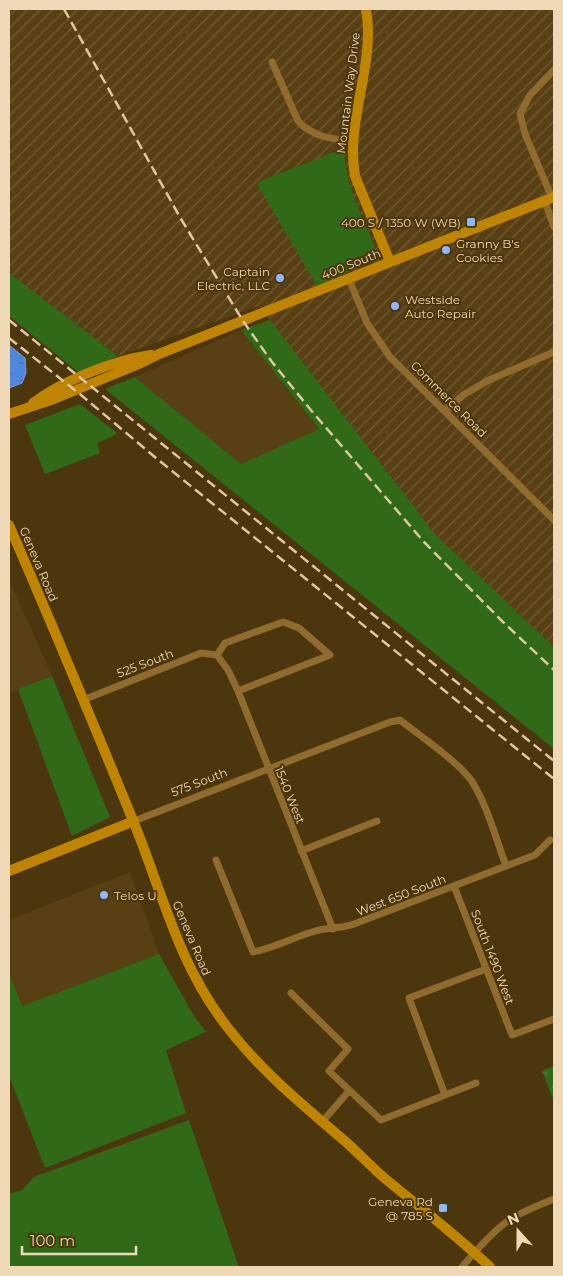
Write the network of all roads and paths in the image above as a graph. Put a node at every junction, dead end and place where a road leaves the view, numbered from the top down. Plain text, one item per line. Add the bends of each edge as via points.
1 (366, 9) edge
2 (272, 62) dead end
3 (554, 70) edge
4 (352, 141) junction
5 (550, 199) edge
6 (554, 227) edge
7 (390, 262) junction
8 (348, 279) junction
9 (554, 352) edge
10 (445, 411) junction
11 (9, 414) edge
12 (554, 520) edge
13 (9, 524) edge
14 (217, 655) junction
15 (238, 691) junction
16 (83, 700) junction
17 (268, 770) junction
18 (134, 821) junction
19 (377, 821) dead end
20 (550, 840) dead end
21 (301, 851) junction
22 (216, 860) dead end
23 (506, 866) junction
24 (9, 871) edge
25 (454, 886) junction
26 (333, 929) junction
27 (486, 969) junction
28 (291, 993) dead end
29 (554, 1019) edge
30 (476, 1083) dead end
31 (349, 1091) junction
32 (445, 1095) junction
33 (322, 1122) junction
34 (554, 1199) edge
35 (474, 1253) junction
36 (462, 1267) edge
37 (490, 1267) edge

1 - 4 street, Mountain Way Drive via 366,54
2 - 4 street via 298,121 305,128 325,138
3 - 5 street via 530,95 520,114 524,134
4 - 7 street, Mountain Way Drive via 355,176
5 - 6 street
5 - 7 street, 400 South
7 - 8 street, 400 South
8 - 10 street, Commerce Road via 367,323 390,357
8 - 11 street, 400 South via 54,399
9 - 10 street via 463,394
10 - 12 street, Commerce Road
13 - 16 street, Geneva Road
14 - 15 street, 1540 West
14 - 15 street via 225,643 283,622 299,628 330,656
14 - 16 street, 525 South via 202,653
15 - 17 street, 1540 West
16 - 18 street, Geneva Road
17 - 18 street, 575 South
17 - 21 street, 1540 West
17 - 23 street, 575 South via 400,720 469,778 479,792
18 - 24 street, 575 South
18 - 33 street, Geneva Road via 175,937 200,988 229,1029 263,1068
19 - 21 street
20 - 23 street, West 650 South via 535,854
21 - 26 street, 1540 West
22 - 26 street, West 650 South via 253,952 314,931
23 - 25 street, West 650 South
25 - 26 street, West 650 South
25 - 27 street, South 1490 West
27 - 29 street, South 1490 West via 512,1035
27 - 32 street via 409,998
28 - 31 street via 348,1049 329,1072
30 - 32 street
31 - 32 street via 381,1120
31 - 33 street
33 - 35 street, Geneva Road
34 - 35 street via 505,1223
35 - 36 street
35 - 37 street, Geneva Road

